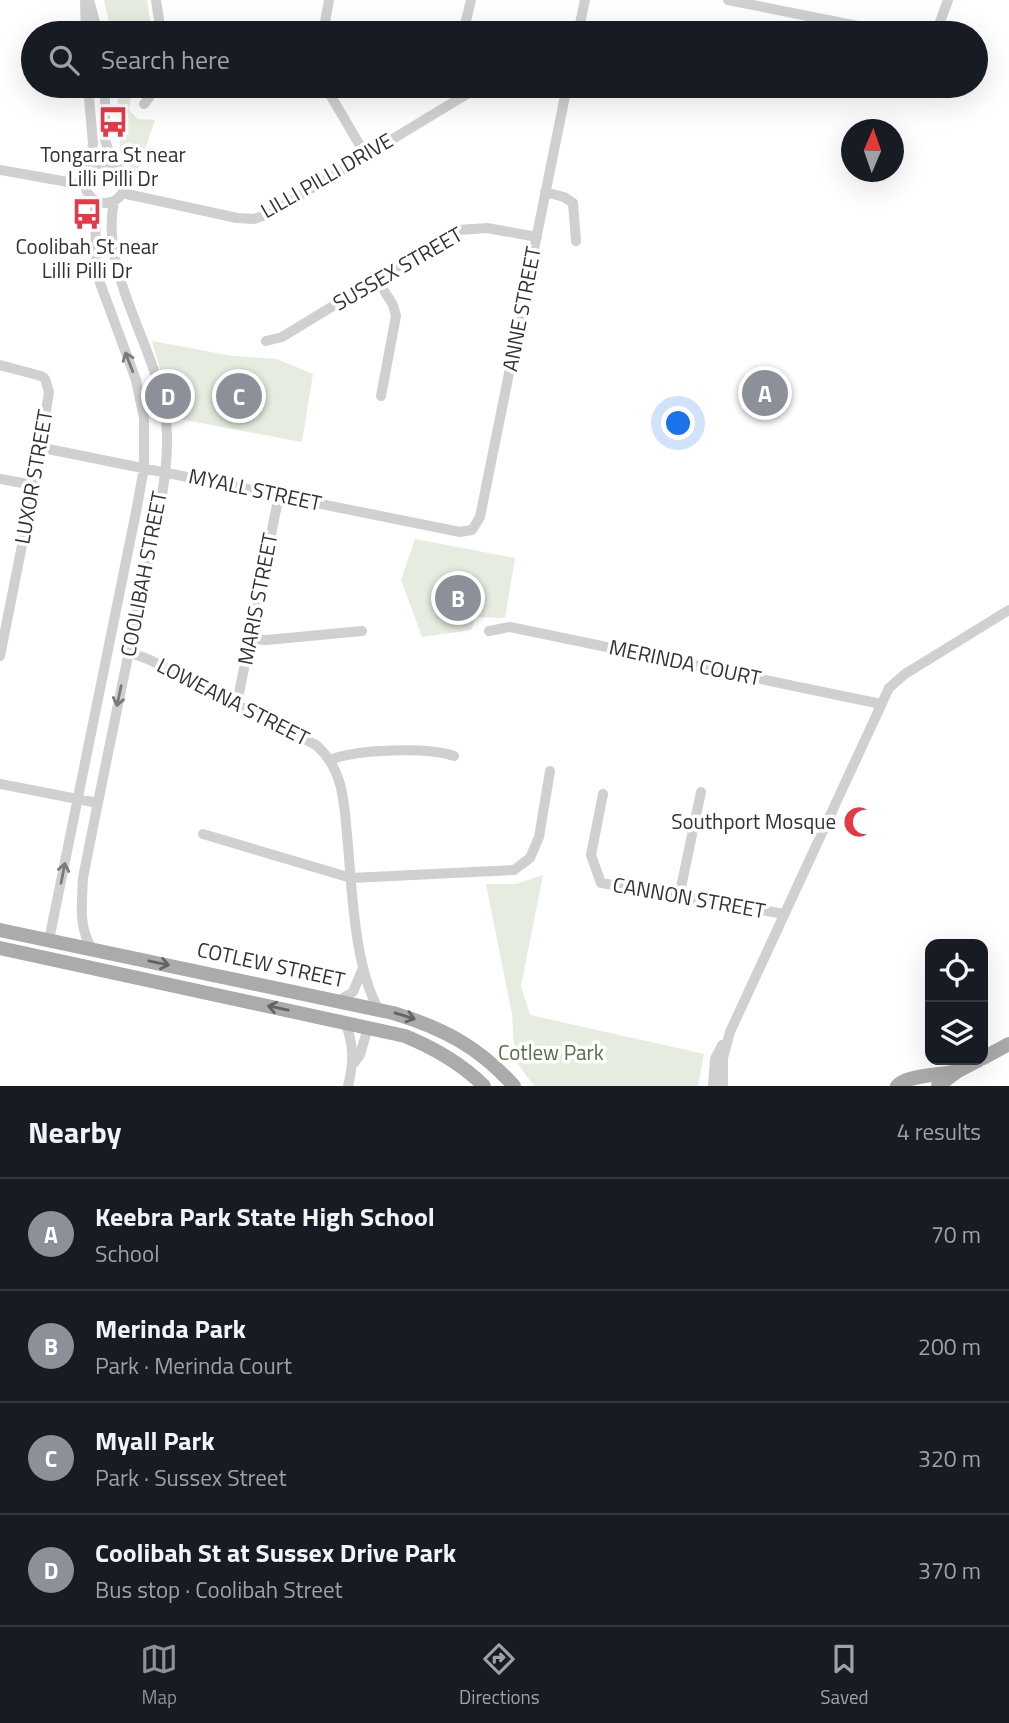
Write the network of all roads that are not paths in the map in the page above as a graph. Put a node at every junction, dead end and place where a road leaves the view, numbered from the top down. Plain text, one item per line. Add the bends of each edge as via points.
1 (87, 0) edge
2 (156, 0) edge
3 (329, 0) edge
4 (471, 0) edge
5 (585, 0) edge
6 (729, 0) edge
7 (948, 0) edge
8 (86, 21) edge
9 (94, 21) edge
10 (159, 21) edge
11 (325, 21) edge
12 (466, 21) edge
13 (581, 21) edge
14 (833, 21) edge
15 (940, 21) edge
16 (89, 98) edge
17 (105, 98) edge
18 (149, 98) edge
19 (332, 98) edge
20 (456, 98) edge
21 (564, 98) edge
22 (144, 104) dead end
23 (365, 154) junction
24 (113, 164) junction
25 (89, 169) junction
26 (0, 170) edge
27 (85, 186) junction
28 (545, 192) junction
29 (118, 197) junction
30 (95, 201) junction
31 (537, 237) junction
32 (576, 241) dead end
33 (377, 279) junction
34 (266, 341) dead end
35 (0, 365) edge
36 (381, 396) dead end
37 (38, 447) junction
38 (144, 468) junction
39 (164, 472) junction
40 (0, 479) edge
41 (34, 485) junction
42 (279, 495) junction
43 (472, 530) joint
44 (1009, 610) edge
45 (362, 631) dead end
46 (489, 631) dead end
47 (251, 639) junction
48 (129, 652) junction
49 (0, 656) edge
50 (237, 703) junction
51 (881, 704) junction
52 (454, 756) dead end
53 (330, 760) junction
54 (550, 771) dead end
55 (0, 784) edge
56 (701, 792) dead end
57 (603, 794) dead end
58 (77, 799) junction
59 (98, 803) junction
60 (203, 834) dead end
61 (351, 878) junction
62 (679, 897) junction
63 (785, 914) junction
64 (0, 930) edge
65 (49, 940) junction
66 (0, 948) edge
67 (92, 949) junction
68 (81, 967) junction
69 (362, 968) junction
70 (332, 1000) junction
71 (379, 1010) junction
72 (345, 1022) junction
73 (368, 1027) junction
74 (730, 1032) junction
75 (1009, 1044) edge
76 (988, 1055) edge
77 (354, 1063) junction
78 (970, 1065) edge
79 (958, 1071) junction
80 (919, 1082) edge
81 (348, 1086) edge
82 (484, 1086) edge
83 (514, 1086) edge
84 (713, 1086) edge
85 (723, 1086) edge
86 (896, 1086) edge
87 (938, 1086) edge

1 - 8 street
1 - 9 street
2 - 10 street
3 - 11 street
4 - 12 street
5 - 13 street
6 - 14 street
7 - 15 street
16 - 25 street via 93,151
17 - 24 street via 104,140
18 - 22 street
19 - 23 street
20 - 23 street, LILLI PILLI DRIVE
21 - 28 street, ANNE STREET
23 - 29 street, LILLI PILLI DRIVE via 254,219
24 - 25 street via 100,163
24 - 29 street via 124,176
25 - 27 street
26 - 27 street
27 - 30 street
28 - 31 street, ANNE STREET
28 - 32 street via 573,203
29 - 30 street
29 - 39 street, COOLIBAH STREET via 111,218 117,270 160,386 167,435
38 -> 30 street, COOLIBAH STREET via 146,431 141,399 96,263
31 - 33 street, SUSSEX STREET via 464,229
31 - 43 street, ANNE STREET via 480,517
33 - 34 street, SUSSEX STREET via 282,337
33 - 36 street via 396,316
35 - 37 street, LUXOR STREET via 45,379 49,392
37 - 38 street, MYALL STREET
37 - 41 street, LUXOR STREET
38 - 39 street, MYALL STREET
38 - 58 street, COOLIBAH STREET
39 - 42 street, MYALL STREET
39 - 48 street, COOLIBAH STREET
40 - 41 street
41 - 49 street, LUXOR STREET
42 - 43 street, MYALL STREET via 460,532
42 - 47 street, MARIS STREET
44 - 51 street via 905,674 889,688
45 - 47 street
46 - 51 street, MERINDA COURT via 510,627
47 - 50 street, MARIS STREET
48 - 50 street, LOWEANA STREET
48 -> 59 street, COOLIBAH STREET
50 - 53 street, LOWEANA STREET via 316,745
51 - 63 street
52 - 53 street via 430,750 351,754
53 - 61 street, LOWEANA STREET via 342,790
54 - 61 street via 539,837 530,858 514,870
55 - 58 street
56 - 62 street
57 - 62 street, CANNON STREET via 591,855 601,883
58 - 59 street
65 -> 58 street, COOLIBAH STREET
59 - 67 street, COOLIBAH STREET via 83,878 82,926
60 - 61 street
61 - 69 street, LOWEANA STREET
62 - 63 street, CANNON STREET
63 - 74 street
64 - 65 main road, COTLEW STREET
65 - 67 main road, COTLEW STREET
65 - 68 main road via 54,955
66 - 68 main road, COTLEW STREET
67 -> 70 main road, COTLEW STREET
72 -> 68 main road, COTLEW STREET
69 - 70 street via 353,992
69 - 71 street, LOWEANA STREET
70 - 71 main road, COTLEW STREET
70 - 73 main road via 336,1006 362,1014
71 -> 83 main road, COTLEW STREET via 419,1021 464,1042
72 - 73 main road, COTLEW STREET
72 - 77 street
73 - 77 street
73 - 82 main road, COTLEW STREET via 424,1044 472,1073
74 - 84 street via 715,1059
74 - 85 street via 723,1058
75 - 76 main road
77 - 81 street
78 - 79 main road
79 - 80 main road
79 - 87 main road
80 - 86 main road via 905,1079

